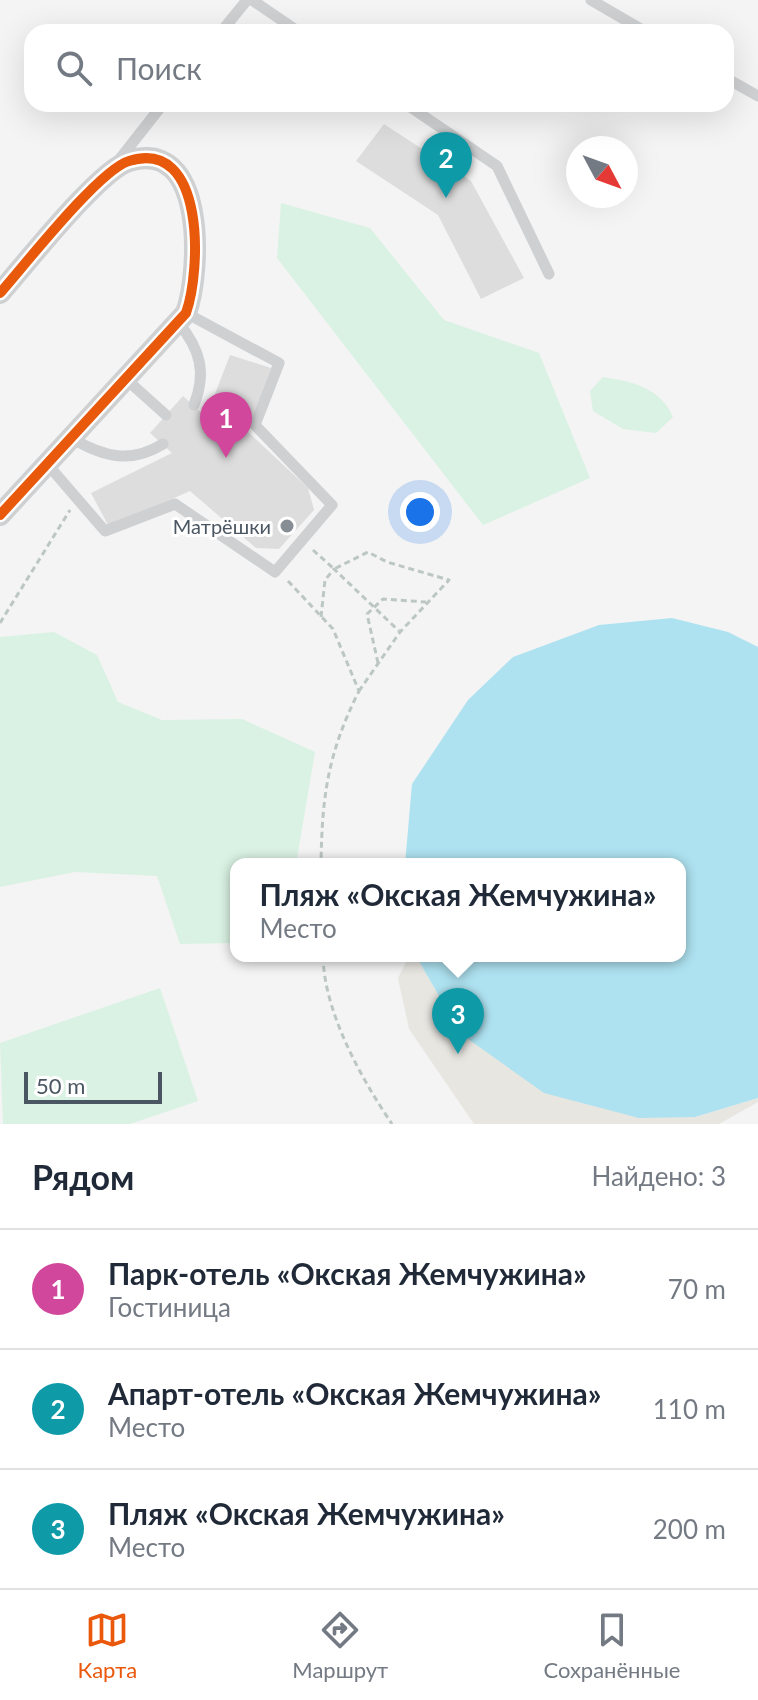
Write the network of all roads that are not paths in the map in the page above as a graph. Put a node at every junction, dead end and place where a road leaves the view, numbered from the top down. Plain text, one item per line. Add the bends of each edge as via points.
1 (250, 0) edge
2 (591, 0) edge
3 (228, 24) edge
4 (287, 24) edge
5 (632, 24) edge
6 (734, 82) edge
7 (758, 96) edge
8 (157, 112) edge
9 (418, 112) edge
10 (102, 181) junction
11 (549, 274) dead end
12 (0, 293) edge
13 (182, 317) junction
14 (127, 380) junction
15 (194, 405) dead end
16 (166, 415) dead end
17 (73, 439) junction
18 (163, 444) dead end
19 (49, 466) junction
20 (0, 515) edge

1 - 3 lane
1 - 4 lane
2 - 5 lane
6 - 7 lane
8 - 10 lane
9 - 11 lane via 497,166
10 - 12 street
10 - 13 street via 128,161 157,160 183,183 191,199 196,251 191,298
13 - 14 street
13 - 15 lane via 202,364
13 - 19 lane via 279,363 255,425 332,505 275,572 175,504 105,531
14 - 16 lane
14 - 17 street
17 - 18 lane via 97,453 124,458
17 - 19 street
19 - 20 street

